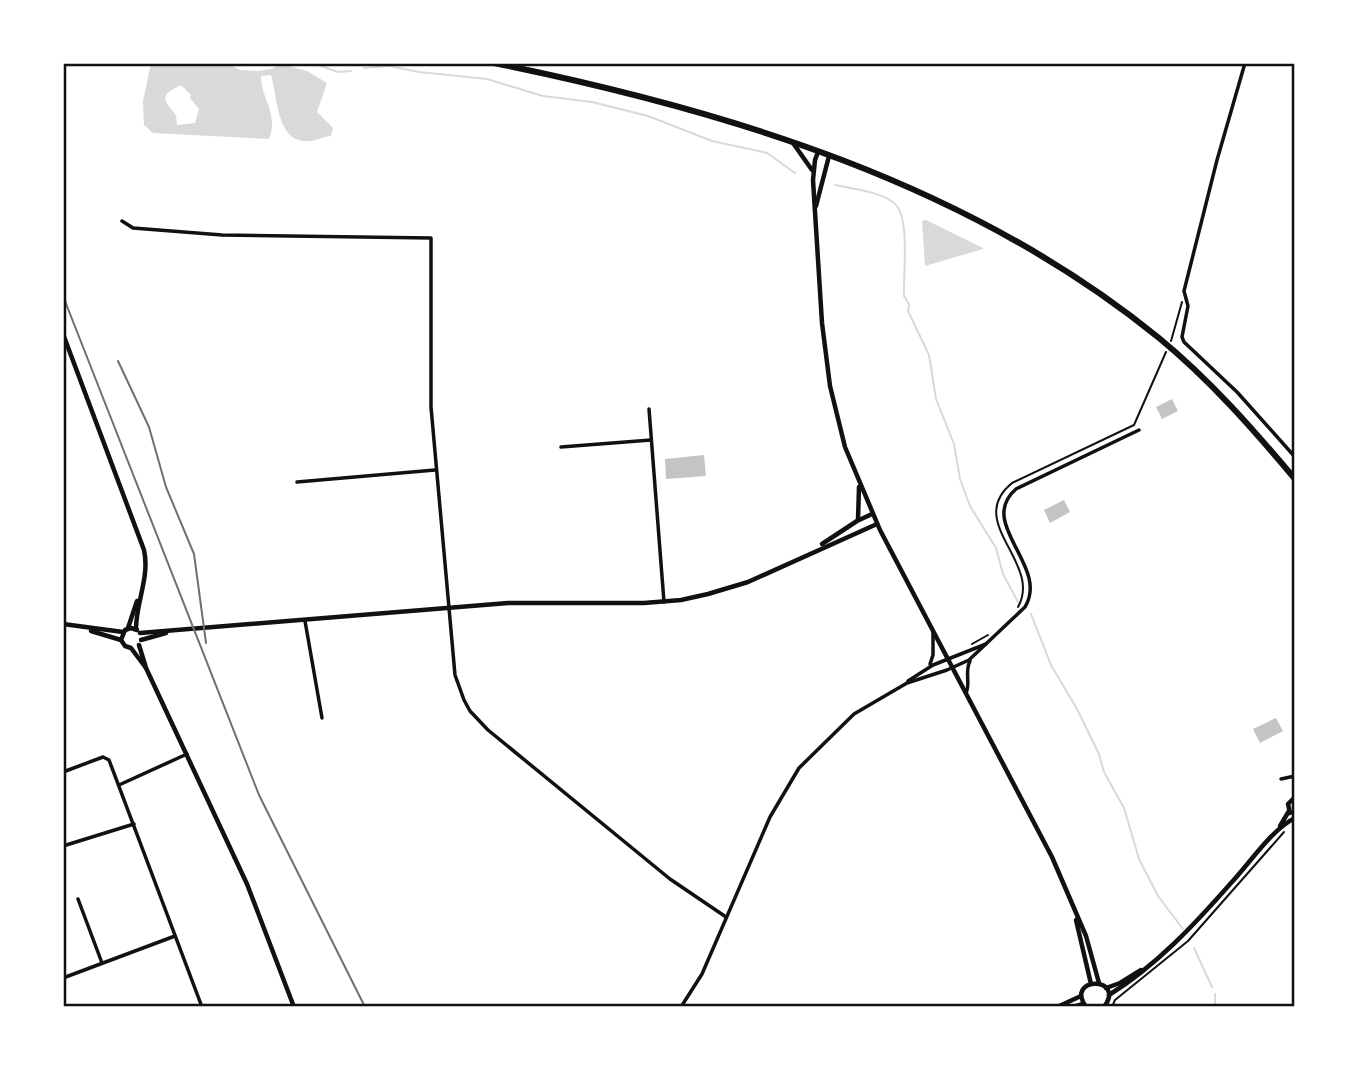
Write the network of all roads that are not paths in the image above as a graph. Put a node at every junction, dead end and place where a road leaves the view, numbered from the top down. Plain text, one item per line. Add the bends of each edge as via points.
1 (494, 63) edge
2 (1245, 63) edge
3 (793, 142) junction
4 (818, 152) junction
5 (829, 156) junction
6 (813, 173) junction
7 (815, 209) junction
8 (122, 221) dead end
9 (63, 334) edge
10 (649, 409) dead end
11 (1139, 430) dead end
12 (651, 440) junction
13 (561, 447) dead end
14 (1295, 457) edge
15 (435, 470) junction
16 (1295, 480) edge
17 (297, 482) dead end
18 (859, 483) junction
19 (872, 514) junction
20 (858, 520) junction
21 (877, 524) junction
22 (812, 551) junction
23 (142, 590) junction
24 (664, 602) junction
25 (448, 608) junction
26 (305, 621) junction
27 (63, 624) edge
28 (81, 627) junction
29 (128, 628) junction
30 (138, 631) junction
31 (177, 631) junction
32 (122, 632) junction
33 (933, 632) junction
34 (121, 640) junction
35 (140, 642) junction
36 (988, 643) junction
37 (131, 648) junction
38 (948, 659) junction
39 (971, 659) junction
40 (929, 667) junction
41 (146, 668) junction
42 (953, 668) junction
43 (907, 683) junction
44 (966, 693) junction
45 (322, 718) dead end
46 (187, 754) junction
47 (63, 772) edge
48 (1295, 776) edge
49 (1281, 779) dead end
50 (119, 785) junction
51 (1295, 797) edge
52 (1289, 811) junction
53 (1295, 818) edge
54 (134, 824) junction
55 (1267, 843) junction
56 (63, 846) edge
57 (78, 899) dead end
58 (1074, 909) junction
59 (726, 917) junction
60 (175, 936) junction
61 (1154, 962) junction
62 (102, 963) junction
63 (63, 978) edge
64 (1099, 983) junction
65 (1091, 984) junction
66 (1106, 988) junction
67 (1109, 995) junction
68 (1081, 996) junction
69 (1085, 1005) edge
70 (202, 1007) edge
71 (295, 1007) edge
72 (681, 1007) edge
73 (1057, 1007) edge
74 (1073, 1007) edge
75 (1104, 1007) edge

1 - 3 main road via 673,104
2 - 14 street via 1184,291 1188,306 1182,333 1184,342
3 - 4 main road
3 - 6 street
4 - 5 main road
4 - 6 street
5 - 7 street
5 - 16 main road via 911,188 1007,235 1083,282 1177,354 1240,414
6 - 7 street
7 - 18 street via 830,386
8 - 15 street via 133,228 222,235 430,238
9 - 23 street via 141,537 147,568
10 - 12 street
11 - 36 street via 1016,489 1007,498 1003,517 1028,574 1030,596 1021,612
12 - 13 street
12 - 24 street
15 - 17 street
15 - 25 street
18 - 19 street
18 - 20 street
19 - 20 street
19 - 21 street
20 - 22 street
21 - 22 street
21 - 33 street
22 - 24 street via 748,582
23 - 29 street
23 - 30 street
24 - 25 street via 525,602
25 - 26 street
25 - 59 street via 458,686 470,712 670,879
26 - 31 street
26 - 45 street
27 - 28 street
28 - 32 street
28 - 34 street
29 - 30 street
29 - 32 street
30 - 31 street
30 - 35 street
31 - 35 street
32 - 34 street
33 - 38 street
33 - 40 street
34 - 37 street
35 - 37 street
35 - 41 street
36 - 38 street
36 - 39 street
37 - 41 street
38 - 40 street
38 - 42 street
39 - 42 street
39 - 44 street
40 - 43 street
41 - 46 street
42 - 43 street
42 - 44 street
43 - 59 street via 854,714 799,768 770,817
44 - 58 street via 1052,857
46 - 50 street
46 - 71 street via 247,884
47 - 50 street via 103,757
48 - 49 street
50 - 54 street
51 - 52 street
52 - 53 street
52 - 55 street
53 - 55 street
54 - 56 street
54 - 60 street
55 - 61 street
57 - 62 street
58 - 64 street
58 - 65 street
59 - 72 street via 702,974
60 - 62 street
60 - 70 street
61 - 66 street
61 - 67 street
62 - 63 street
64 - 65 street
64 - 66 street
65 - 68 street
66 - 67 street
67 - 75 street
68 - 69 street
68 - 73 street
69 - 74 street

